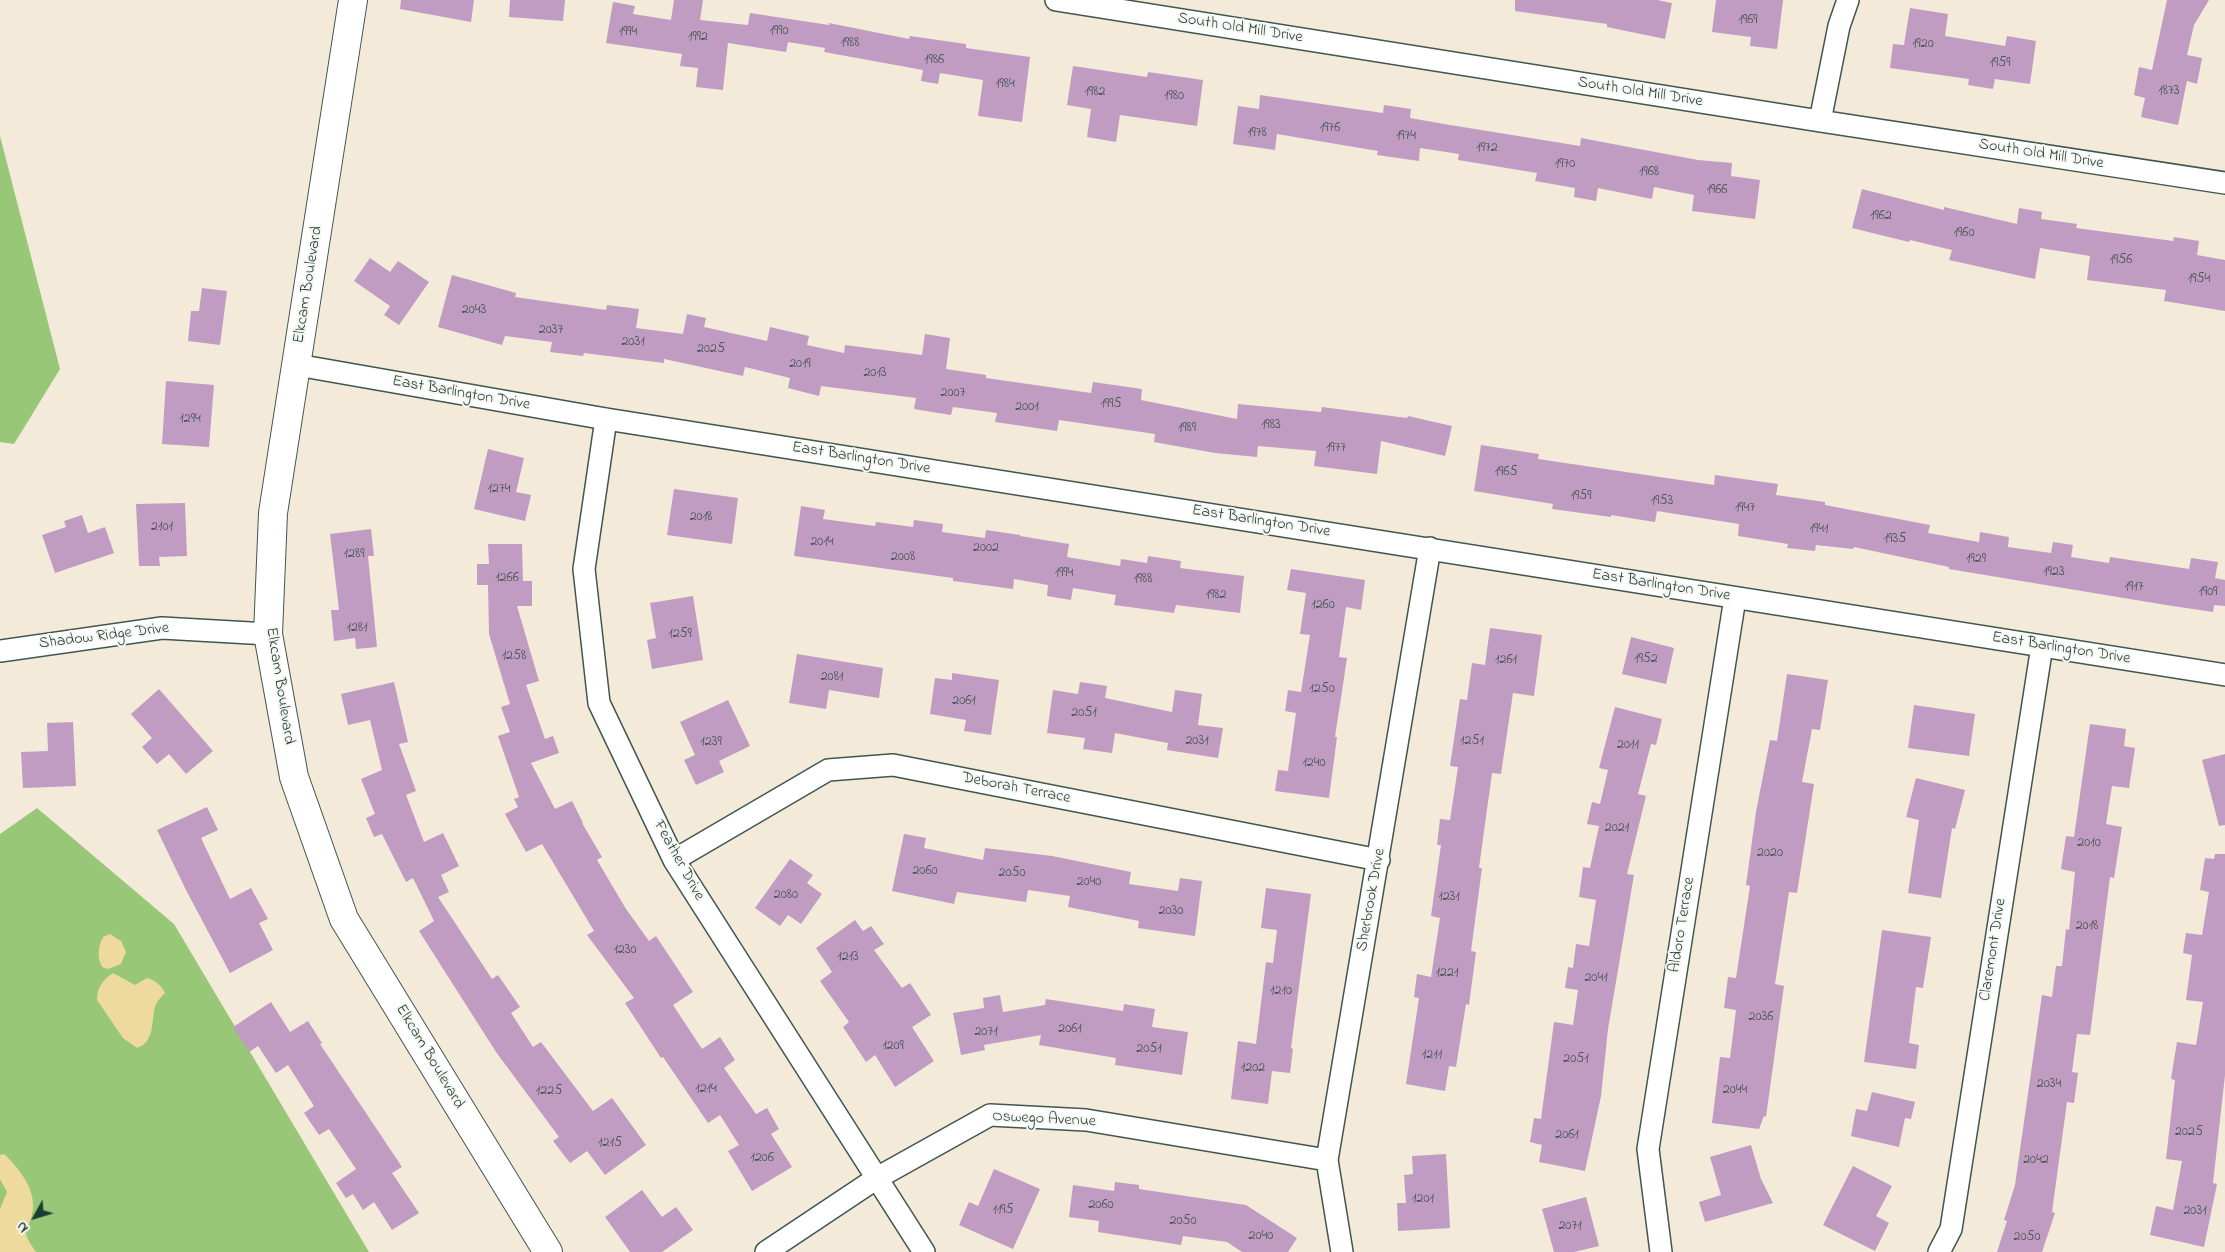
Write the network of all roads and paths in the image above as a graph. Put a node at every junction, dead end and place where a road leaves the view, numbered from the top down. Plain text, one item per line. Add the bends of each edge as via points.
1 (353, 0) edge
2 (1056, 0) edge
3 (1848, 0) edge
4 (1820, 121) junction
5 (2225, 182) edge
6 (297, 365) junction
7 (606, 419) junction
8 (1430, 548) junction
9 (1735, 598) junction
10 (268, 634) junction
11 (2042, 646) junction
12 (0, 651) edge
13 (2225, 675) edge
14 (674, 860) junction
15 (1379, 860) junction
16 (1327, 1160) junction
17 (877, 1178) junction
18 (548, 1252) edge
19 (766, 1252) edge
20 (924, 1252) edge
21 (1342, 1252) edge
22 (1661, 1252) edge
23 (1939, 1252) edge

1 - 6 street, Elkcam Boulevard
2 - 4 street, South Old Mill Drive
3 - 4 street via 1839,26
4 - 5 street, South Old Mill Drive
6 - 7 street, East Barlington Drive
6 - 10 street, Elkcam Boulevard via 273,513
7 - 8 street, East Barlington Drive
7 - 14 street, Feather Drive via 584,569 598,703
8 - 9 street, East Barlington Drive
8 - 15 street, Sherbrook Drive
9 - 11 street, East Barlington Drive
9 - 22 street, Aldoro Terrace via 1648,1149
10 - 12 street, Shadow Ridge Drive via 162,628
10 - 18 street, Elkcam Boulevard via 294,777 344,919
11 - 13 street, East Barlington Drive
11 - 23 street, Claremont Drive via 1951,1229
14 - 15 street, Deborah Terrace via 828,770 893,765
14 - 17 street, Feather Drive
15 - 16 street, Sherbrook Drive
16 - 17 street, Oswego Avenue via 1086,1120 990,1115
16 - 21 street, Sherbrook Drive
17 - 19 street, Oswego Avenue
17 - 20 street, Feather Drive

